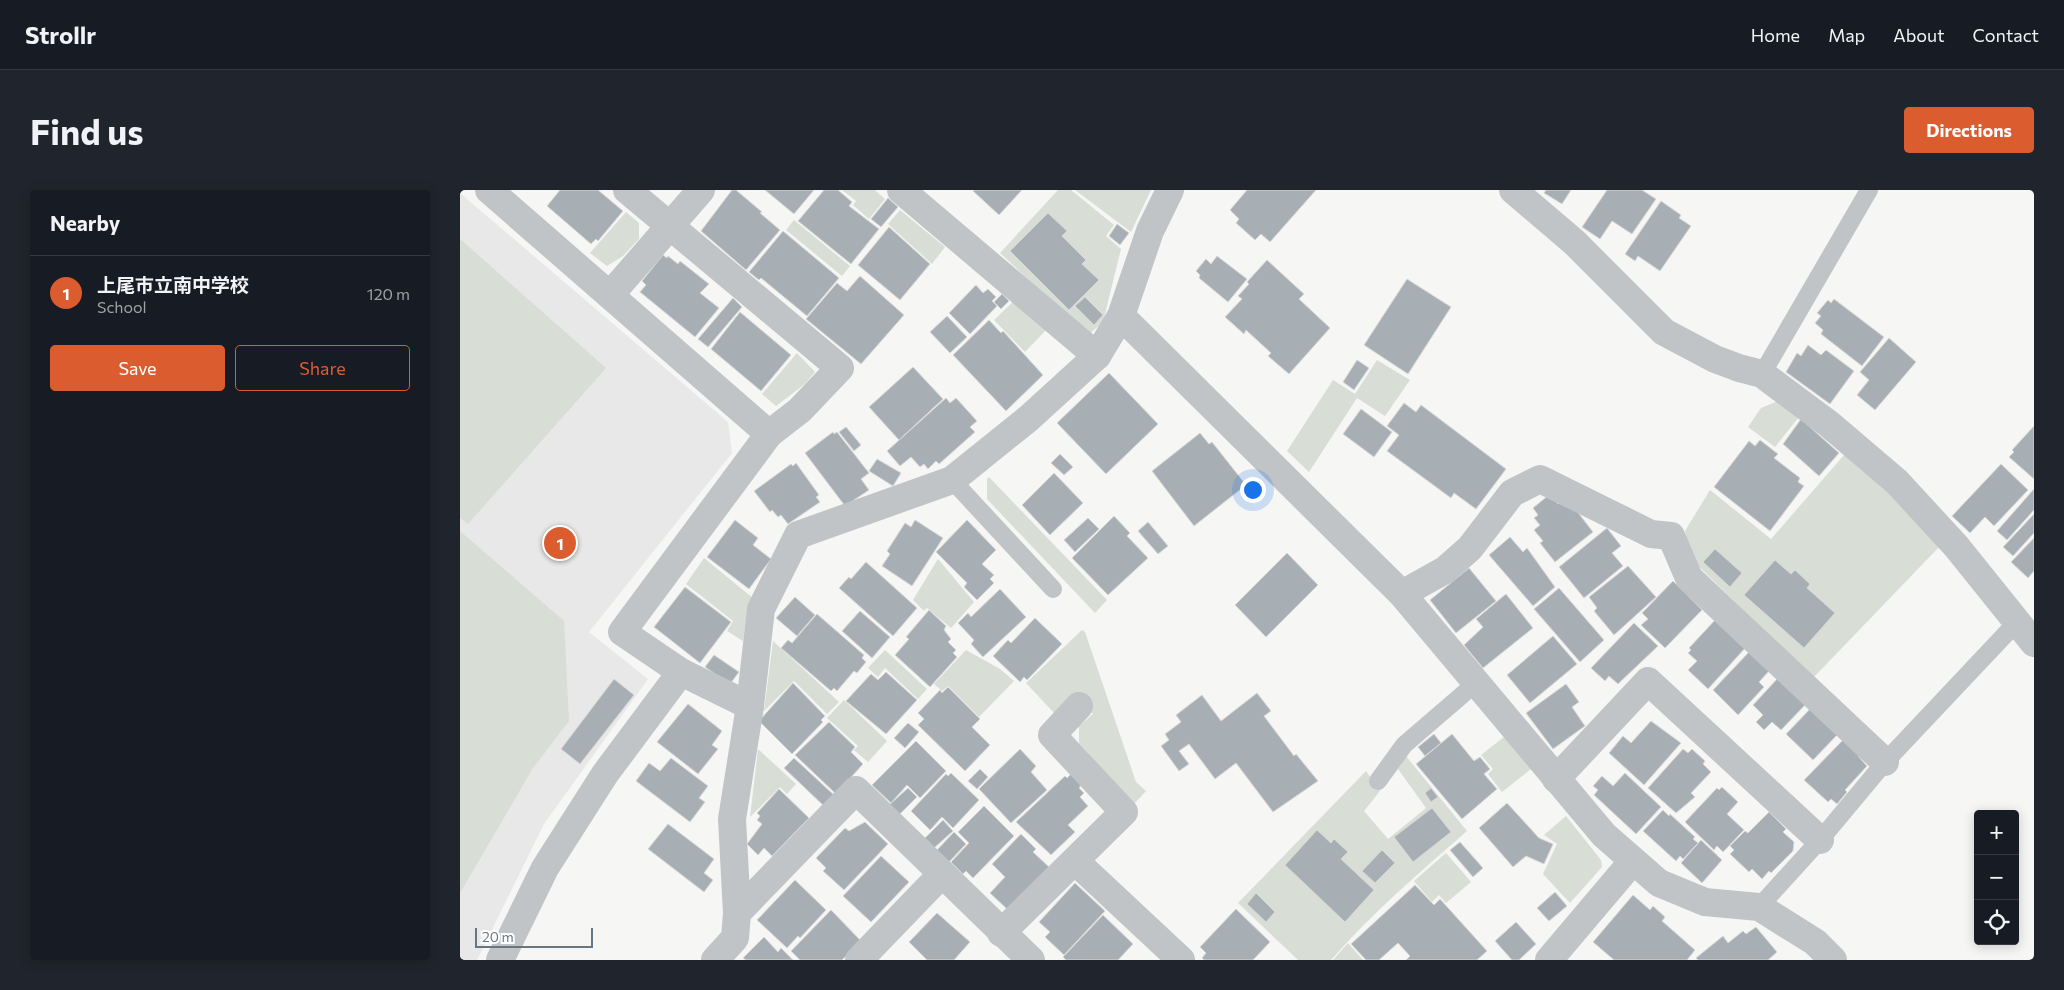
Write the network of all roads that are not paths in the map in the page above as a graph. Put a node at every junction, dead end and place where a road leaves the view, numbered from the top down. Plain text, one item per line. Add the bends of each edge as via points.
1 (489, 190) edge
2 (627, 190) edge
3 (701, 190) edge
4 (901, 190) edge
5 (1170, 190) edge
6 (1513, 190) edge
7 (1869, 190) edge
8 (670, 226) junction
9 (610, 295) junction
10 (1121, 316) junction
11 (1097, 356) junction
12 (1762, 374) junction
13 (769, 434) junction
14 (952, 480) junction
15 (1053, 589) dead end
16 (1402, 594) junction
17 (2017, 622) junction
18 (2034, 643) edge
19 (681, 672) junction
20 (1476, 683) junction
21 (750, 706) junction
22 (1079, 706) dead end
23 (1885, 762) junction
24 (1556, 779) junction
25 (1378, 781) dead end
26 (1820, 840) junction
27 (1075, 860) junction
28 (1632, 862) junction
29 (942, 874) junction
30 (1759, 907) junction
31 (737, 913) junction
32 (1002, 933) junction
33 (500, 960) edge
34 (716, 960) edge
35 (859, 960) edge
36 (1031, 960) edge
37 (1181, 960) edge
38 (1549, 960) edge
39 (1833, 960) edge

1 - 9 street
2 - 8 street
3 - 8 street
4 - 11 street
5 - 10 street via 1150,231
6 - 12 street via 1574,242 1664,332 1715,359
7 - 12 lane
8 - 9 street
8 - 13 street via 840,368 800,410
9 - 13 street
10 - 11 street
10 - 16 street
11 - 14 street via 1030,418
12 - 17 street via 1829,424 1897,482 1956,546
13 - 19 street via 622,632
14 - 15 lane
14 - 21 street via 798,535 761,609
16 - 20 street
16 - 23 street via 1445,570 1470,548 1512,493 1540,479 1650,534 1671,536 1689,578
17 - 18 street
17 - 23 lane
19 - 21 street
19 - 33 street via 605,774 545,868
20 - 24 street
20 - 25 lane via 1404,745
21 - 31 street via 732,820
22 - 27 street via 1052,735 1124,812
23 - 26 lane
24 - 26 street via 1648,681
24 - 28 street
26 - 30 lane
27 - 32 street
27 - 37 street
28 - 30 street via 1659,883 1705,902
28 - 38 street
29 - 31 street via 856,790
29 - 32 street
29 - 35 street
30 - 39 street via 1815,942
31 - 34 street via 736,938
32 - 36 street

